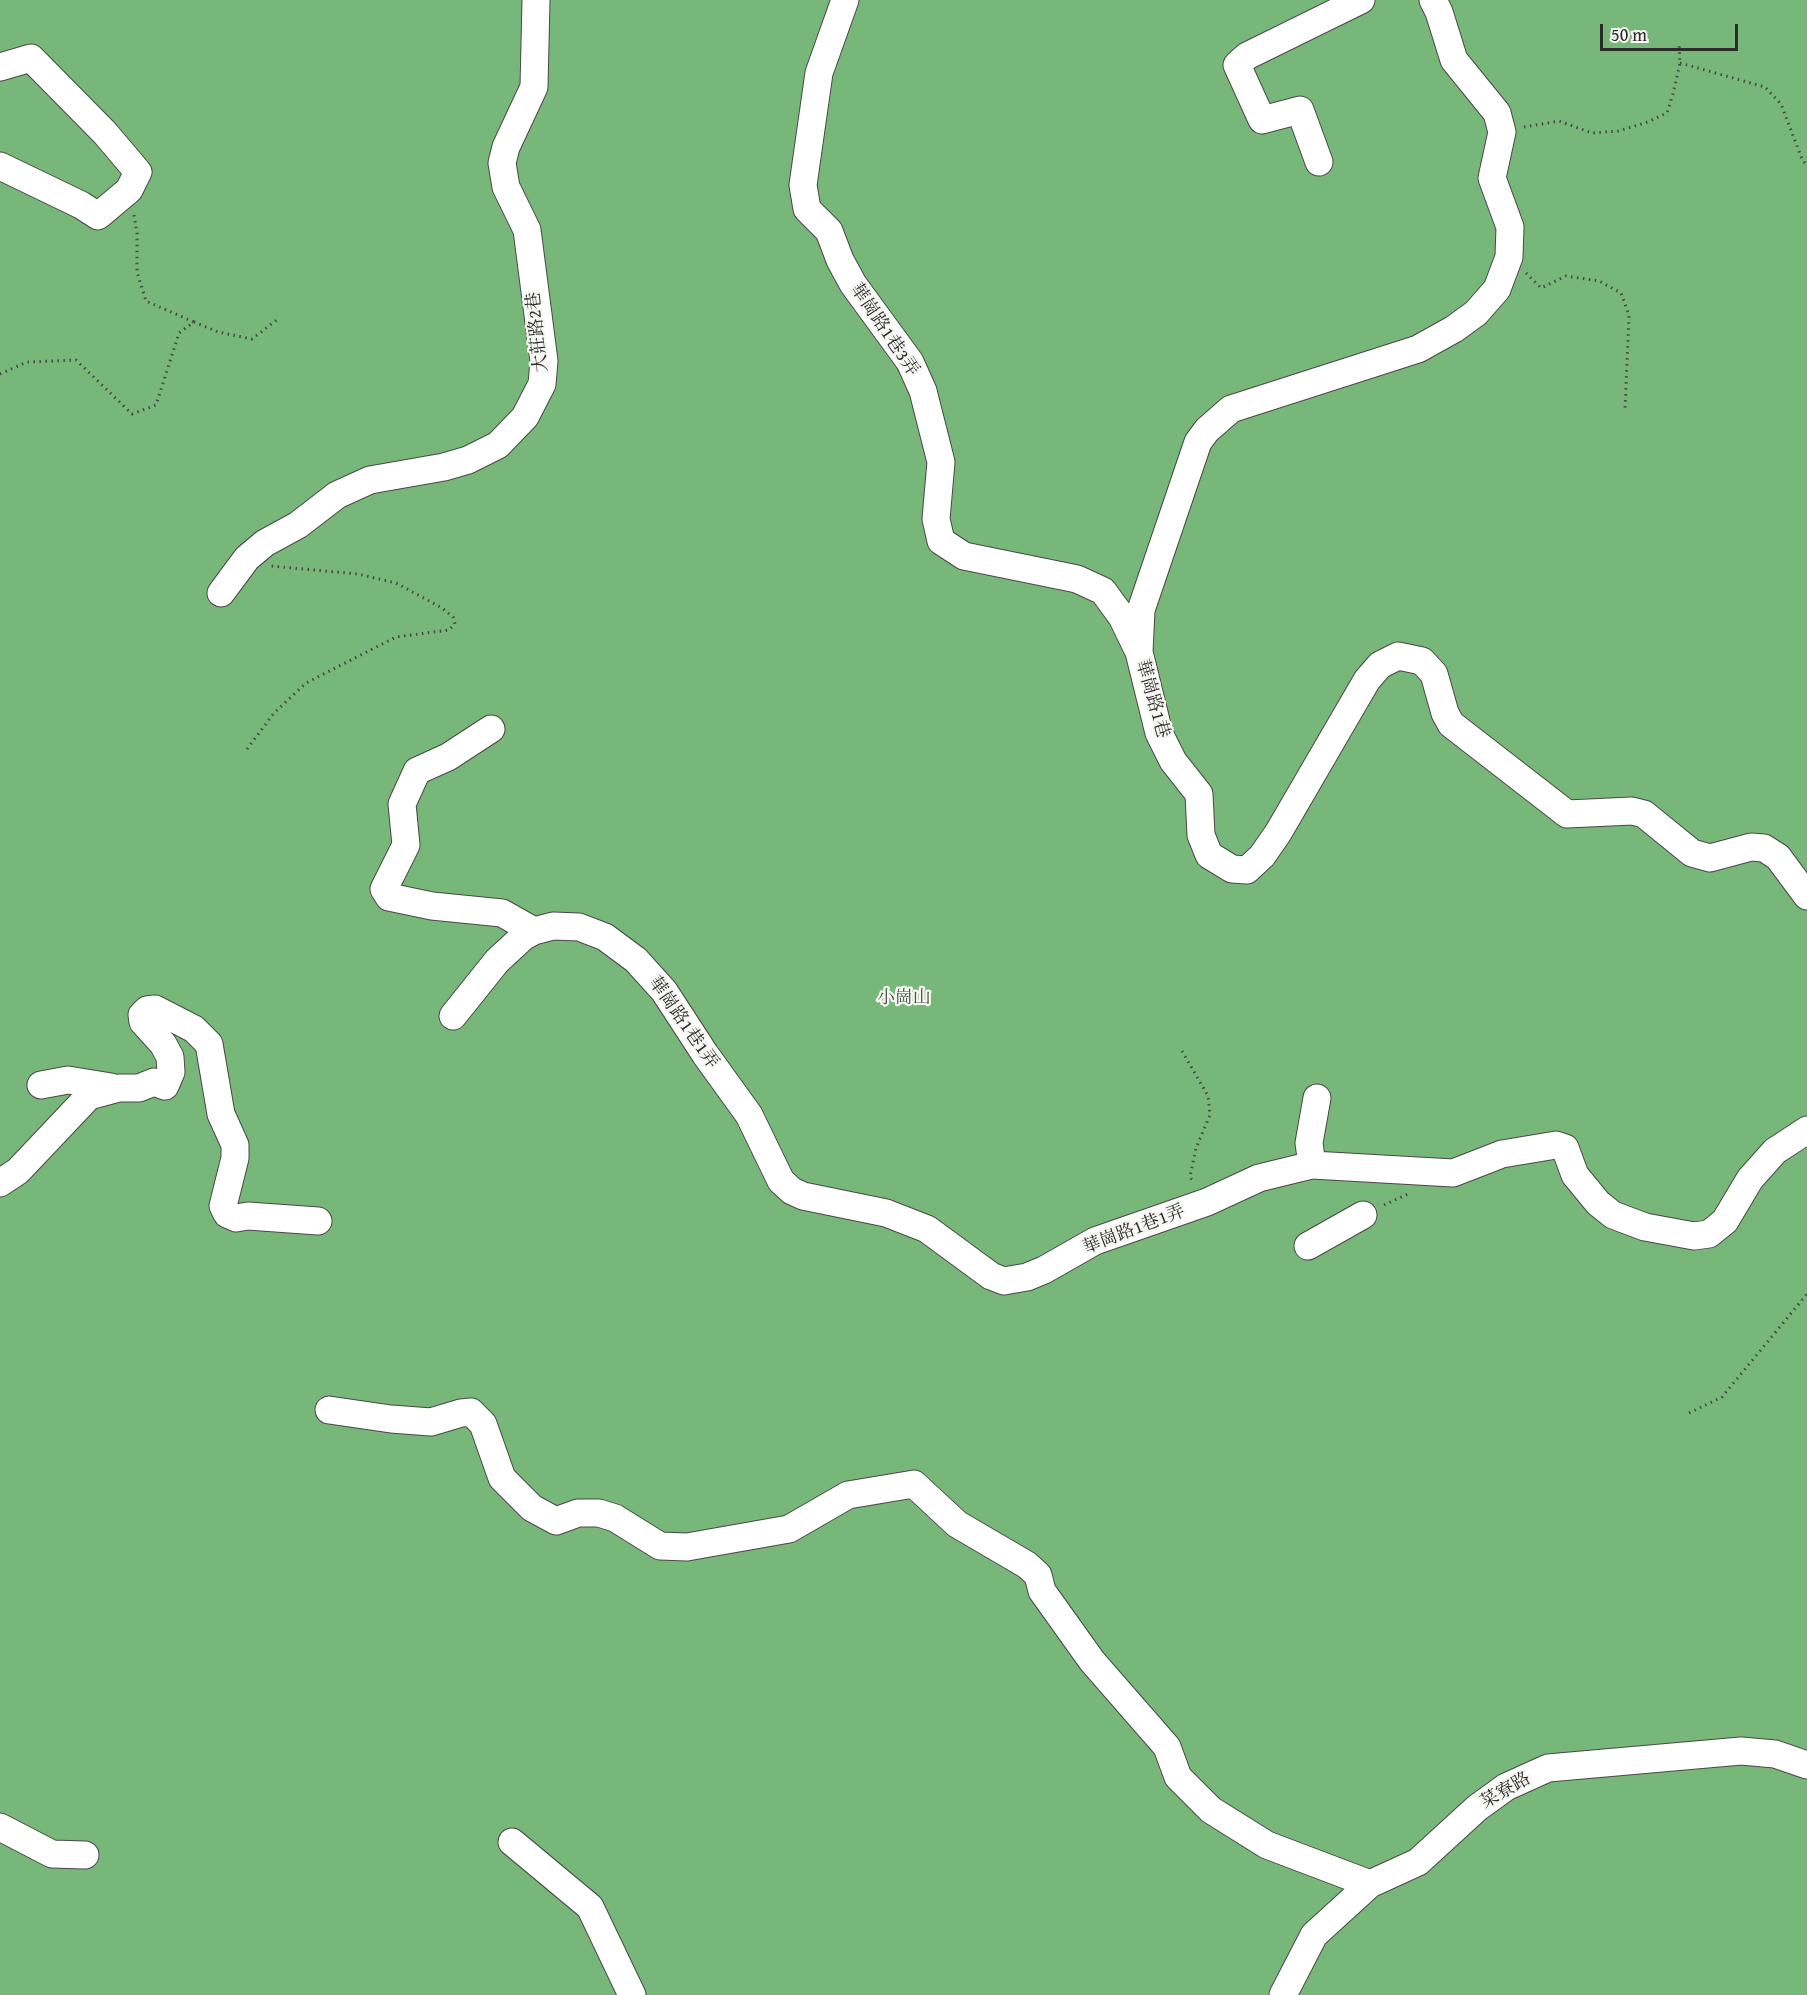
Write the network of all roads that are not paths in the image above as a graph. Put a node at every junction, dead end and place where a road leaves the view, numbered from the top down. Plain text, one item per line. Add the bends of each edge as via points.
1 (536, 0) edge
2 (845, 0) edge
3 (1361, 0) edge
4 (1433, 0) edge
5 (0, 67) edge
6 (1319, 162) dead end
7 (0, 166) edge
8 (221, 593) dead end
9 (1139, 652) junction
10 (491, 729) dead end
11 (1807, 896) edge
12 (534, 930) junction
13 (453, 1016) dead end
14 (41, 1085) dead end
15 (118, 1088) junction
16 (1317, 1098) dead end
17 (1807, 1130) edge
18 (1312, 1165) junction
19 (0, 1184) edge
20 (1363, 1215) dead end
21 (318, 1221) dead end
22 (1308, 1246) dead end
23 (329, 1410) dead end
24 (1807, 1765) edge
25 (0, 1827) edge
26 (512, 1842) dead end
27 (85, 1856) dead end
28 (1370, 1884) junction
29 (632, 1995) edge
30 (1283, 1995) edge

1 - 8 street, 大莊路2巷 via 534,87 502,163 506,187 526,230 544,362 542,384 525,417 498,445 468,460 370,480 337,495 298,525 265,543
2 - 9 street, 華崗路1巷3弄 via 819,73 803,185 807,208 829,231 853,284 910,362 923,391 941,462 936,519 941,541 964,556 1077,579 1103,591 1122,616
3 - 6 street via 1237,65 1262,120 1300,110
4 - 9 street, 華崗路1巷 via 1454,60 1497,113 1502,132 1491,178 1510,227 1509,257 1497,289 1476,313 1419,349 1231,409 1207,430 1198,442 1141,610
5 - 7 street via 31,58 138,172 129,190 98,216
9 - 11 street, 華崗路1巷 via 1159,733 1173,761 1199,794 1201,835 1209,855 1232,869 1247,870 1262,856 1367,680 1380,665 1398,656 1422,661 1434,674 1451,724 1567,814 1644,814 1692,853 1710,858 1751,847 1764,848 1778,857
10 - 12 street via 448,757 417,771 402,804 406,845 384,889 389,897 432,906 502,913
12 - 13 street via 497,961
12 - 18 street, 華崗路1巷1弄 via 579,927 605,937 636,960 664,991 749,1115 781,1181 792,1191 886,1213 927,1229 991,1276 1004,1281 1027,1277 1095,1241 1207,1202 1259,1178
14 - 15 street via 68,1080
15 - 19 street via 89,1096 18,1172
15 - 21 street via 139,1088 154,1082 165,1086 171,1072 170,1057 163,1044 143,1022 142,1015 147,1010 155,1009 194,1029 209,1044 221,1114 235,1145 223,1206 227,1214 236,1218
16 - 18 street via 1309,1143
17 - 18 street, 華崗路1巷1弄 via 1775,1150 1750,1179 1725,1221 1709,1234 1694,1236 1645,1227 1613,1215 1575,1175 1565,1148 1556,1145 1502,1154 1453,1173
20 - 22 street
23 - 28 street via 431,1422 471,1412 483,1424 502,1478 532,1508 556,1521 578,1513 599,1513 615,1518 660,1546 687,1547 789,1529 848,1495 914,1484 957,1524 1038,1575 1042,1591 1092,1661 1167,1747 1178,1777 1211,1810 1267,1845
24 - 28 street, 菜寮路 via 1775,1754 1741,1751 1548,1768 1506,1787 1418,1862
25 - 27 street via 52,1854
26 - 29 street via 590,1907
28 - 30 street, 菜寮路 via 1314,1935

